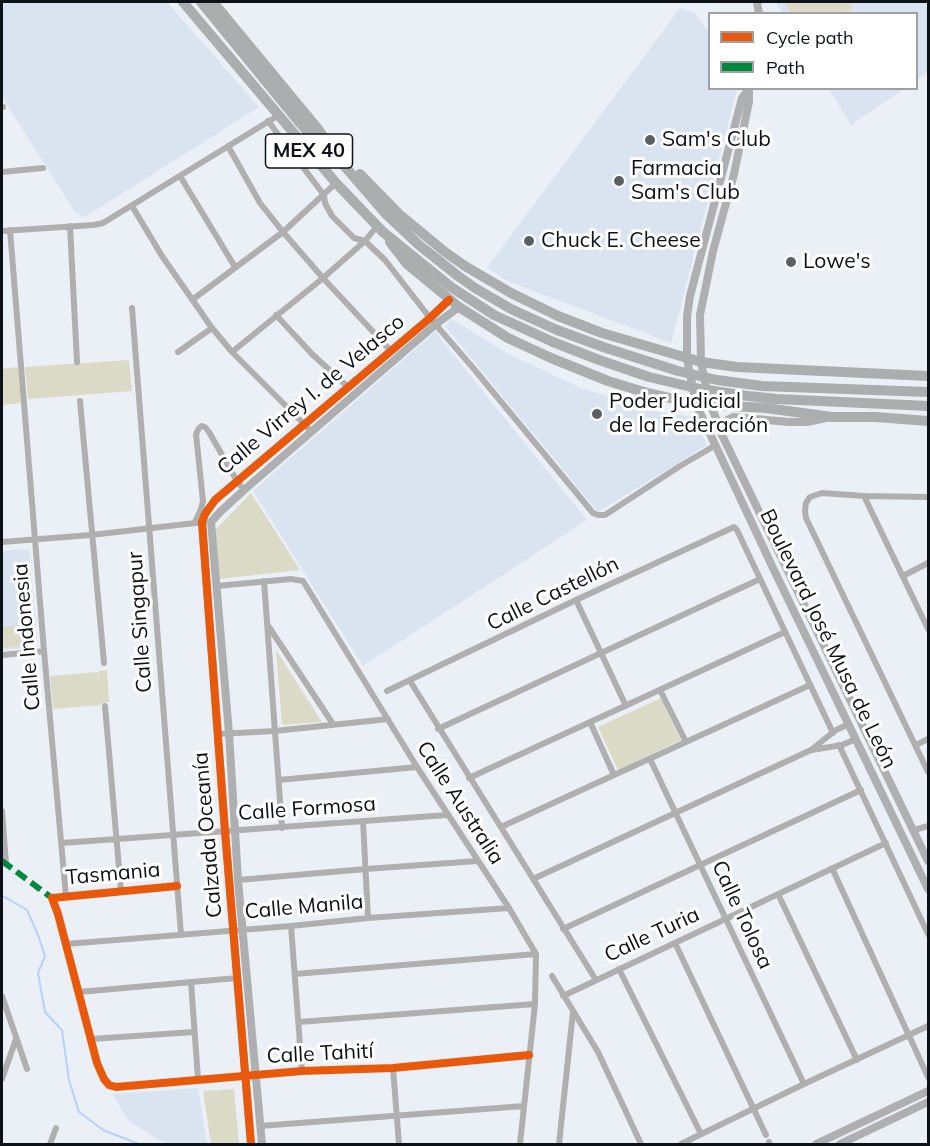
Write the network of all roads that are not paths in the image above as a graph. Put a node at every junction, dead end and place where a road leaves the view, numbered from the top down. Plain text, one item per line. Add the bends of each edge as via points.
1 (183, 2) edge
2 (201, 2) edge
3 (213, 2) edge
4 (748, 90) edge
5 (749, 90) edge
6 (279, 115) junction
7 (268, 121) junction
8 (318, 129) junction
9 (228, 146) junction
10 (43, 168) dead end
11 (2, 172) edge
12 (180, 176) junction
13 (336, 183) junction
14 (324, 195) junction
15 (132, 206) junction
16 (385, 213) junction
17 (70, 226) junction
18 (380, 229) junction
19 (10, 230) junction
20 (2, 231) edge
21 (282, 232) junction
22 (365, 241) junction
23 (713, 251) junction
24 (236, 267) junction
25 (695, 274) junction
26 (322, 279) junction
27 (192, 300) junction
28 (449, 300) junction
29 (459, 307) junction
30 (132, 308) dead end
31 (276, 315) junction
32 (433, 321) junction
33 (212, 328) junction
34 (391, 351) junction
35 (178, 352) dead end
36 (232, 352) junction
37 (667, 352) junction
38 (687, 359) junction
39 (77, 362) dead end
40 (700, 362) junction
41 (737, 367) junction
42 (928, 376) edge
43 (348, 387) junction
44 (644, 392) junction
45 (928, 392) edge
46 (80, 401) dead end
47 (696, 404) junction
48 (711, 405) junction
49 (746, 406) junction
50 (928, 406) edge
51 (832, 417) junction
52 (928, 421) edge
53 (304, 425) junction
54 (312, 432) junction
55 (722, 435) junction
56 (716, 445) junction
57 (237, 481) junction
58 (244, 490) junction
59 (864, 496) junction
60 (928, 497) edge
61 (203, 522) junction
62 (149, 528) junction
63 (91, 535) junction
64 (35, 538) junction
65 (2, 542) edge
66 (928, 563) edge
67 (903, 576) junction
68 (760, 579) junction
69 (264, 581) junction
70 (217, 586) junction
71 (576, 600) junction
72 (269, 626) junction
73 (928, 629) edge
74 (785, 632) junction
75 (44, 651) junction
76 (601, 652) junction
77 (2, 655) edge
78 (104, 663) dead end
79 (410, 681) junction
80 (810, 686) junction
81 (660, 690) junction
82 (387, 691) dead end
83 (626, 705) junction
84 (105, 706) dead end
85 (388, 719) junction
86 (590, 722) junction
87 (333, 724) junction
88 (849, 724) junction
89 (438, 729) junction
90 (275, 730) junction
91 (229, 733) junction
92 (833, 733) junction
93 (218, 734) junction
94 (856, 739) junction
95 (928, 739) edge
96 (686, 742) junction
97 (839, 745) junction
98 (916, 746) junction
99 (811, 750) junction
100 (650, 759) junction
101 (880, 759) junction
102 (417, 767) junction
103 (928, 772) edge
104 (614, 775) junction
105 (469, 778) junction
106 (279, 780) junction
107 (861, 790) junction
108 (2, 811) edge
109 (675, 813) junction
110 (447, 815) junction
111 (363, 821) junction
112 (928, 826) edge
113 (501, 827) junction
114 (282, 828) junction
115 (914, 830) junction
116 (230, 831) junction
117 (173, 835) junction
118 (117, 839) junction
119 (62, 843) junction
120 (886, 843) junction
121 (925, 845) edge
122 (477, 861) junction
123 (928, 861) edge
124 (6, 864) dead end
125 (700, 865) junction
126 (832, 868) junction
127 (366, 869) junction
128 (533, 879) junction
129 (238, 880) junction
130 (177, 886) junction
131 (928, 889) edge
132 (122, 891) junction
133 (778, 894) junction
134 (66, 897) junction
135 (508, 908) junction
136 (368, 918) junction
137 (725, 919) junction
138 (291, 926) junction
139 (563, 929) junction
140 (238, 930) junction
141 (181, 934) junction
142 (928, 934) edge
143 (675, 943) junction
144 (66, 944) junction
145 (536, 954) junction
146 (619, 969) junction
147 (295, 974) junction
148 (552, 976) dead end
149 (237, 978) junction
150 (596, 980) junction
151 (190, 982) junction
152 (79, 992) junction
153 (2, 996) edge
154 (563, 996) junction
155 (535, 1004) junction
156 (573, 1012) junction
157 (298, 1023) junction
158 (928, 1026) edge
159 (194, 1032) junction
160 (910, 1035) junction
161 (16, 1038) junction
162 (91, 1039) junction
163 (529, 1055) junction
164 (856, 1060) junction
165 (393, 1068) junction
166 (27, 1069) dead end
167 (302, 1071) junction
168 (255, 1075) junction
169 (246, 1076) junction
170 (928, 1077) edge
171 (2, 1079) edge
172 (198, 1079) junction
173 (804, 1084) junction
174 (928, 1091) edge
175 (928, 1102) edge
176 (524, 1106) junction
177 (753, 1109) junction
178 (397, 1116) junction
179 (260, 1126) junction
180 (57, 1128) dead end
181 (701, 1134) junction
182 (766, 1135) dead end
183 (51, 1144) edge
184 (251, 1144) edge
185 (262, 1144) edge
186 (399, 1144) edge
187 (520, 1144) edge
188 (559, 1144) edge
189 (641, 1144) edge
190 (681, 1144) edge
191 (816, 1144) edge
192 (840, 1144) edge

1 - 6 highway, MEX 40
2 - 16 highway via 360,192
3 - 8 highway, MEX 40
4 - 25 street, Boulevard José Musa de León via 742,98
5 - 23 street, Boulevard José Musa de León via 734,174
6 - 7 street
6 - 13 highway, MEX 40
7 - 9 street
7 - 14 street
8 - 16 highway, MEX 40
8 - 37 highway via 399,214 465,266 558,315
9 - 12 street
9 - 21 street via 260,203
10 - 11 street
12 - 15 street
12 - 24 street
13 - 14 street
13 - 18 highway, MEX 40
14 - 21 street
14 - 22 street via 332,216 354,238
15 - 17 street via 103,223
15 - 27 street
16 - 45 highway, MEX 40 via 419,245 494,300 606,348 717,380 762,386
17 - 19 street
17 - 39 street
18 - 22 street
18 - 28 highway via 400,258
18 - 50 highway, MEX 40 via 451,287 487,310 599,360 649,376 748,396
19 - 20 street
19 - 64 street, Calle Indonesia
21 - 24 street
21 - 26 street
22 - 26 street
22 - 32 street
23 - 25 street
23 - 40 street, Boulevard José Musa de León via 700,315
24 - 27 street
25 - 38 street, Boulevard José Musa de León via 687,317
26 - 31 street
26 - 34 street
27 - 33 street
28 - 29 highway
28 - 32 street, Calle Virrey I. de Velasco
29 - 32 street, Calle Virrey I. de Velasco
29 - 44 highway via 508,338 551,358
30 - 62 street, Calle Singapur
31 - 36 street
31 - 43 street
32 - 34 street, Calle Virrey I. de Velasco
32 - 54 street, Calle Virrey I. de Velasco
32 - 56 street via 593,513 611,512
33 - 35 street
33 - 36 street
34 - 43 street, Calle Virrey I. de Velasco
36 - 53 street
37 - 38 highway
37 - 44 highway via 667,371 656,386
38 - 40 highway
38 - 47 street, Boulevard José Musa de León
40 - 41 highway
40 - 48 street, Boulevard José Musa de León
41 - 42 highway
41 - 49 highway via 730,386 735,398
43 - 53 street, Calle Virrey I. de Velasco
44 - 47 highway
46 - 63 street
47 - 48 highway
47 - 56 street, Boulevard José Musa de León
48 - 49 highway
48 - 55 street, Boulevard José Musa de León
49 - 51 highway
51 - 52 highway
51 - 55 street via 789,422 733,417 726,422
53 - 54 street
53 - 57 street, Calle Virrey I. de Velasco
54 - 58 street, Calle Virrey I. de Velasco
55 - 101 street, Boulevard José Musa de León
56 - 88 street, Boulevard José Musa de León
57 - 58 street
57 - 61 street, Calle Virrey I. de Velasco via 212,505
57 - 61 street, Calzada Oceanía via 209,432 205,427 199,428 196,434
58 - 61 street, Calle Virrey I. de Velasco
59 - 60 street
59 - 67 street
59 - 98 street via 822,493 810,497 806,518
61 - 62 street
61 - 70 street, Calzada Oceanía
61 - 93 street, Calzada Oceanía
62 - 63 street
62 - 117 street, Calle Singapur
63 - 64 street
63 - 78 street
64 - 65 street
64 - 75 street, Calle Indonesia
66 - 67 street
67 - 73 street
68 - 71 street, Calle Castellón via 734,527
68 - 74 street
68 - 76 street
69 - 70 street, Calle Australia
69 - 72 street
69 - 85 street, Calle Australia via 303,581
70 - 91 street, Calzada Oceanía
71 - 76 street
71 - 79 street, Calle Castellón
72 - 87 street
72 - 90 street
74 - 80 street
74 - 81 street
75 - 77 street
75 - 119 street, Calle Indonesia
76 - 83 street
76 - 89 street
79 - 82 street, Calle Castellón
79 - 89 street
80 - 92 street
80 - 96 street
81 - 83 street
81 - 96 street
83 - 86 street
84 - 118 street
85 - 87 street
85 - 102 street, Calle Australia
86 - 104 street
86 - 105 street
87 - 90 street
88 - 92 street
88 - 94 street, Boulevard José Musa de León
88 - 101 street via 860,731
89 - 105 street
90 - 91 street
90 - 106 street
91 - 93 street
91 - 116 street, Calzada Oceanía
92 - 99 street
93 - 116 street, Calzada Oceanía
94 - 97 street
94 - 131 street, Boulevard José Musa de León
95 - 98 street
96 - 100 street
97 - 99 street
97 - 107 street
98 - 103 street
99 - 109 street
100 - 104 street
100 - 109 street, Calle Tolosa
101 - 115 street, Boulevard José Musa de León
102 - 106 street
102 - 110 street, Calle Australia
104 - 113 street
105 - 113 street
106 - 114 street
107 - 120 street
107 - 125 street
108 - 124 street
109 - 125 street, Calle Tolosa
109 - 128 street
110 - 111 street, Calle Formosa
110 - 122 street, Calle Australia
111 - 114 street, Calle Formosa
111 - 127 street
112 - 115 street
113 - 128 street
114 - 116 street, Calle Formosa
115 - 121 street, Boulevard José Musa de León
116 - 117 street, Calle Formosa
116 - 129 street, Calzada Oceanía
116 - 140 street, Calzada Oceanía
117 - 118 street, Calle Formosa
117 - 130 street, Calle Singapur
118 - 119 street, Calle Formosa
118 - 132 street
119 - 134 street, Calle Indonesia
120 - 126 street, Calle Turia
120 - 142 street
121 - 123 street, Boulevard José Musa de León
122 - 127 street
122 - 135 street, Calle Australia
125 - 137 street, Calle Tolosa
125 - 139 street
126 - 133 street, Calle Turia
126 - 160 street
127 - 129 street
127 - 136 street
128 - 139 street
129 - 140 street, Calzada Oceanía
130 - 132 street, Tasmania
130 - 141 street, Calle Singapur
132 - 134 street, Tasmania
133 - 137 street, Calle Turia
133 - 164 street
134 - 144 street, Tasmania via 52,898
135 - 136 street, Calle Manila
135 - 145 street, Calle Australia
136 - 138 street, Calle Manila
137 - 143 street, Calle Turia
137 - 173 street, Calle Tolosa
138 - 140 street, Calle Manila
138 - 147 street
139 - 150 street
140 - 141 street, Calle Manila
140 - 149 street, Calzada Oceanía
140 - 168 street, Calzada Oceanía
141 - 144 street, Calle Manila
143 - 146 street, Calle Turia
143 - 177 street
144 - 152 street
145 - 147 street
145 - 155 street
146 - 150 street, Calle Turia
146 - 181 street
147 - 157 street
148 - 154 street
149 - 151 street
149 - 169 street, Calzada Oceanía
150 - 154 street, Calle Turia
151 - 152 street
151 - 159 street
152 - 162 street
153 - 161 street
154 - 156 street
155 - 157 street
155 - 163 street
156 - 188 street
156 - 189 street via 598,1052
157 - 167 street
158 - 160 street
159 - 162 street
159 - 172 street
160 - 164 street
160 - 170 street
161 - 166 street
161 - 171 street
162 - 172 street, Calle Tahití via 97,1063 109,1085
163 - 165 street, Calle Tahití
163 - 176 street
164 - 173 street
165 - 167 street, Calle Tahití
165 - 178 street
167 - 168 street, Calle Tahití
168 - 169 street, Calle Tahití
168 - 179 street, Calzada Oceanía
169 - 172 street, Calle Tahití
169 - 184 street, Calzada Oceanía
173 - 177 street
174 - 191 street
175 - 192 street
176 - 178 street
176 - 187 street
177 - 181 street
177 - 182 street
178 - 179 street
178 - 186 street
179 - 185 street, Calzada Oceanía
180 - 183 street
181 - 190 street

